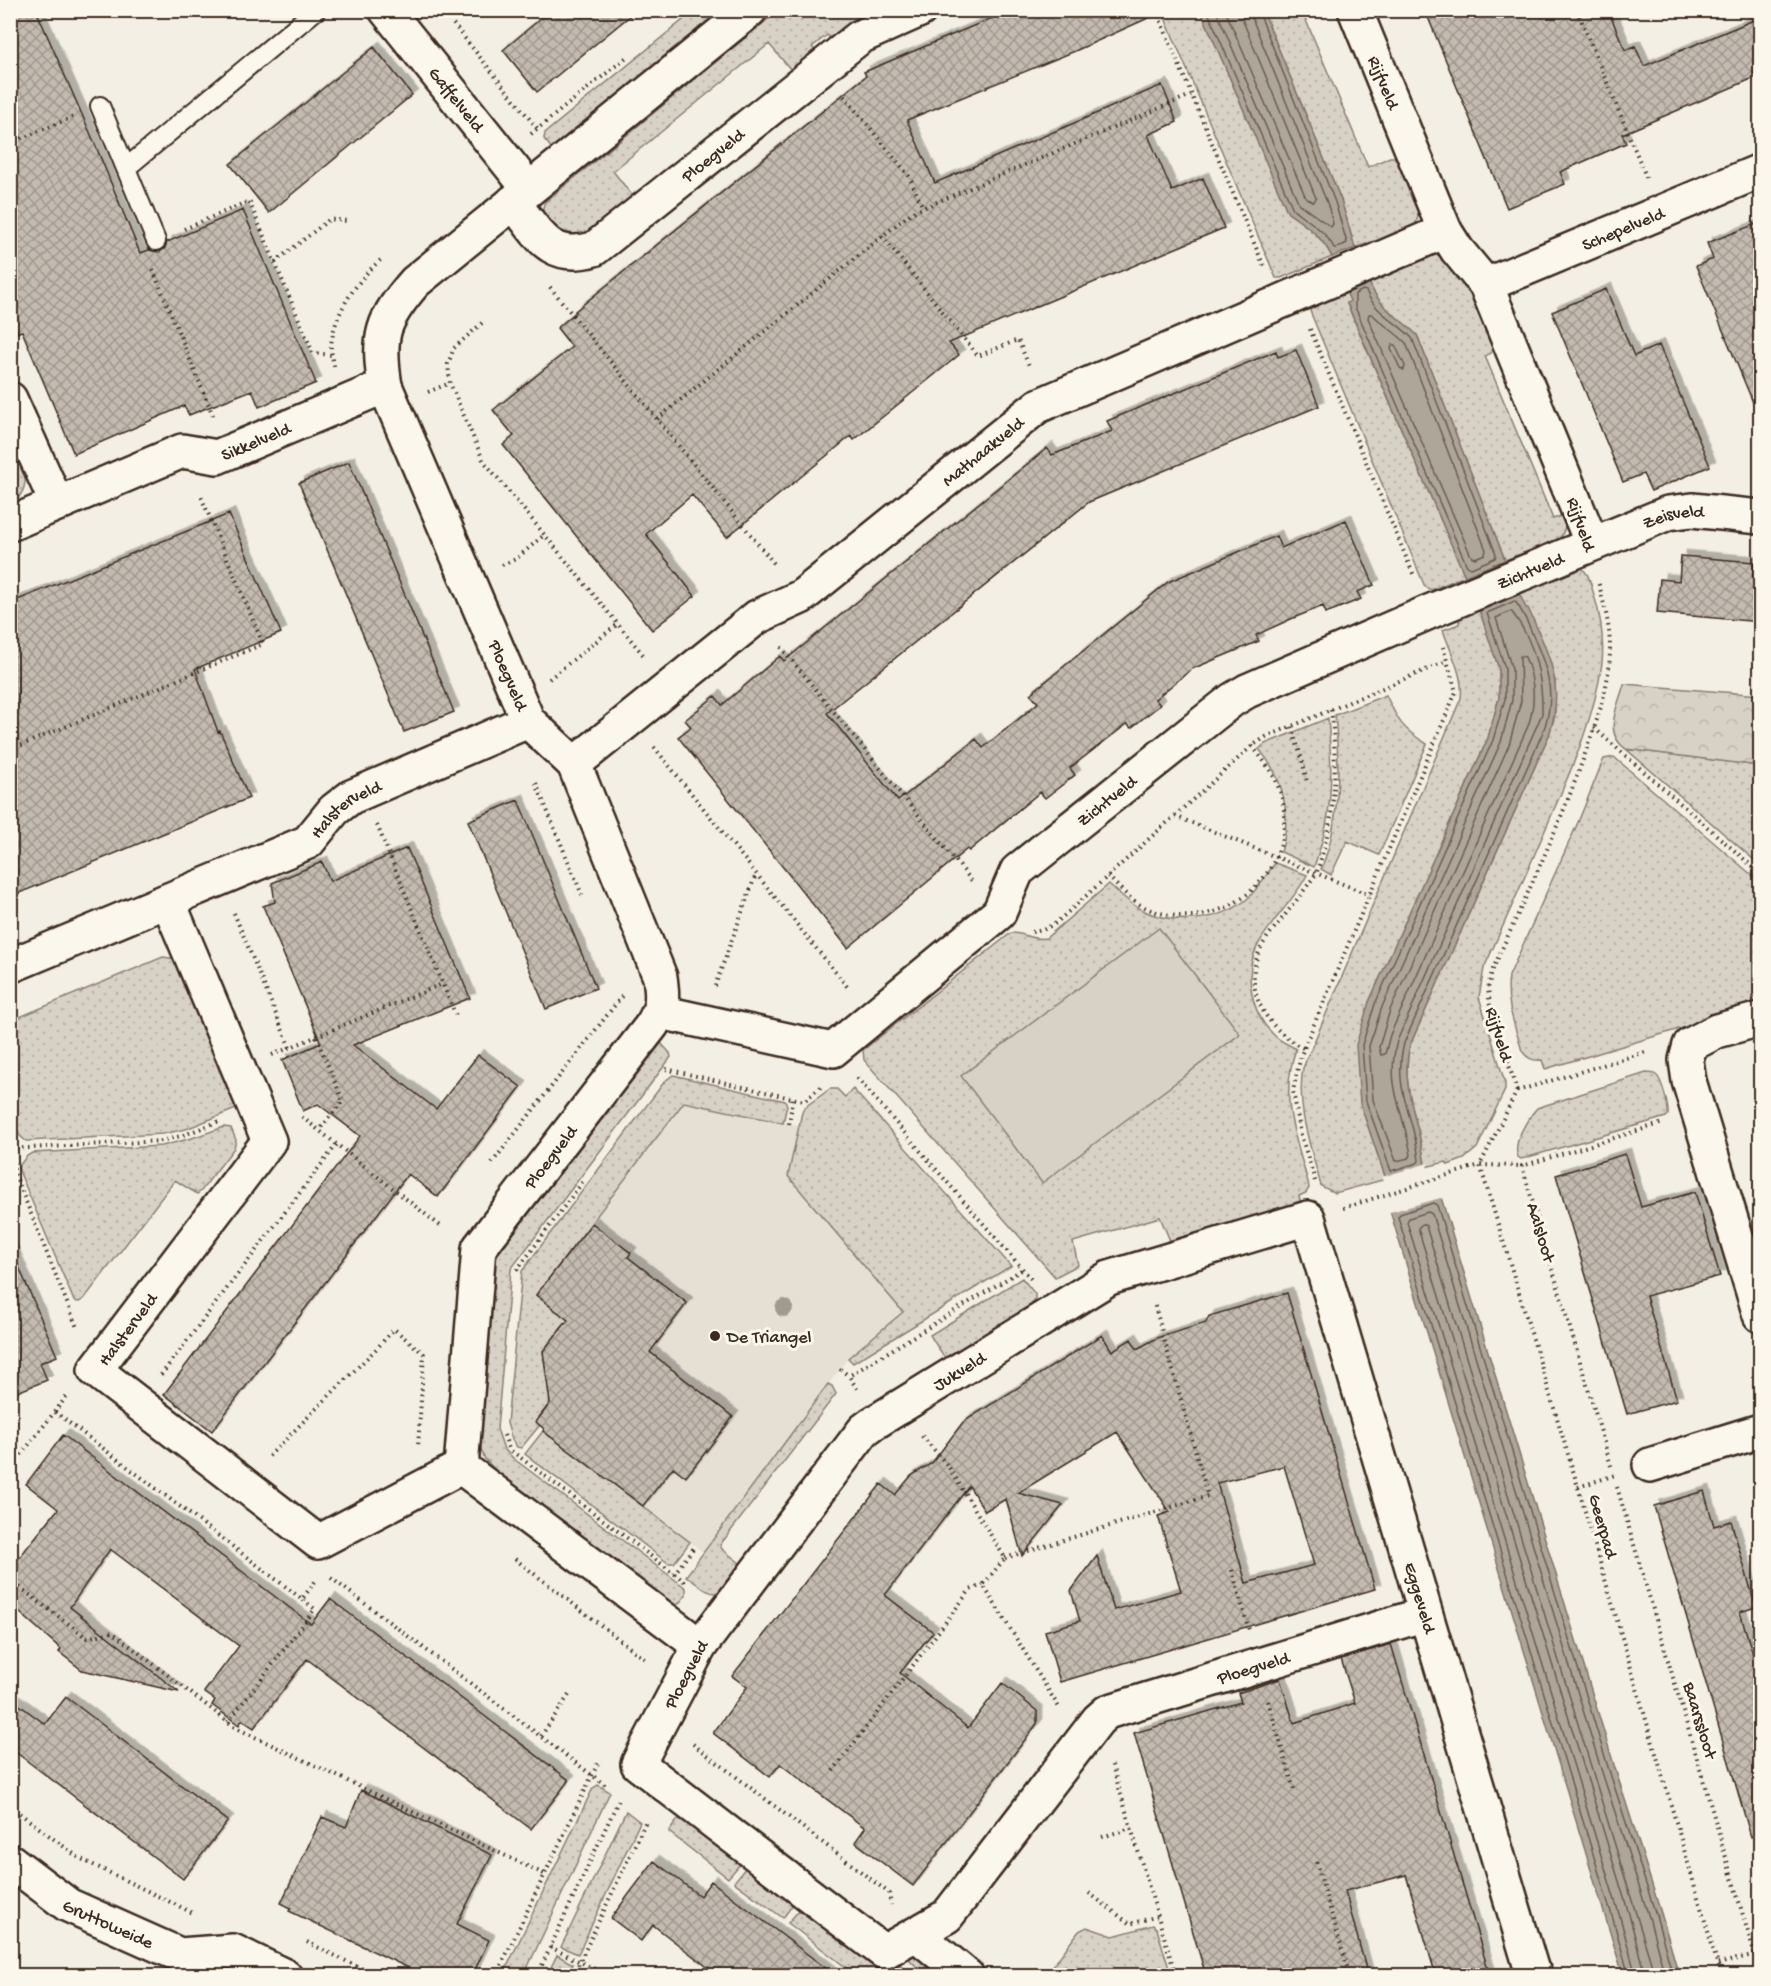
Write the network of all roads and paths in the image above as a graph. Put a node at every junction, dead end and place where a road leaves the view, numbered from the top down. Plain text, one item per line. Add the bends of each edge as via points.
1 (316, 10) edge
2 (386, 10) edge
3 (442, 10) edge
4 (750, 10) edge
5 (920, 10) edge
6 (1355, 10) edge
7 (1577, 10) edge
8 (630, 55) dead end
9 (821, 68) junction
10 (1191, 95) dead end
11 (100, 106) joint
12 (537, 128) junction
13 (10, 143) edge
14 (504, 158) junction
15 (126, 168) junction
16 (1761, 171) edge
17 (521, 195) junction
18 (923, 208) junction
19 (1661, 212) junction
20 (346, 221) dead end
21 (1445, 231) junction
22 (882, 236) junction
23 (156, 241) junction
24 (389, 253) dead end
25 (275, 262) junction
26 (548, 285) dead end
27 (1486, 285) junction
28 (482, 323) dead end
29 (332, 355) junction
30 (385, 386) junction
31 (10, 399) edge
32 (349, 401) junction
33 (1045, 404) junction
34 (657, 419) junction
35 (182, 451) junction
36 (229, 452) junction
37 (57, 504) junction
38 (1761, 517) edge
39 (10, 524) edge
40 (544, 535) junction
41 (1592, 544) junction
42 (468, 580) junction
43 (801, 597) junction
44 (757, 616) junction
45 (618, 624) junction
46 (1444, 651) dead end
47 (1447, 661) junction
48 (670, 688) junction
49 (1331, 709) junction
50 (1298, 716) dead end
51 (631, 718) junction
52 (1300, 722) junction
53 (516, 726) junction
54 (1291, 726) junction
55 (1594, 728) junction
56 (1252, 746) junction
57 (10, 750) edge
58 (574, 764) junction
59 (1307, 783) dead end
60 (363, 791) junction
61 (1175, 816) junction
62 (1277, 857) junction
63 (1761, 873) edge
64 (756, 874) junction
65 (1316, 874) junction
66 (1108, 876) junction
67 (220, 879) junction
68 (1370, 895) junction
69 (584, 900) dead end
70 (168, 902) junction
71 (1011, 922) junction
72 (10, 966) edge
73 (442, 984) junction
74 (623, 994) dead end
75 (660, 1012) junction
76 (456, 1016) dead end
77 (873, 1018) junction
78 (1761, 1019) edge
79 (702, 1022) junction
80 (316, 1037) junction
81 (1690, 1045) junction
82 (290, 1048) junction
83 (1303, 1048) junction
84 (840, 1058) junction
85 (238, 1069) junction
86 (1517, 1091) junction
87 (793, 1098) junction
88 (1698, 1112) junction
89 (789, 1124) dead end
90 (10, 1128) edge
91 (319, 1131) dead end
92 (337, 1144) dead end
93 (1480, 1165) junction
94 (1522, 1166) junction
95 (588, 1175) dead end
96 (1371, 1199) dead end
97 (1313, 1204) junction
98 (1023, 1269) junction
99 (516, 1281) dead end
100 (1163, 1300) dead end
101 (1154, 1303) junction
102 (1144, 1305) dead end
103 (1058, 1309) junction
104 (1761, 1315) edge
105 (840, 1369) dead end
106 (95, 1370) junction
107 (849, 1376) junction
108 (139, 1405) junction
109 (55, 1412) junction
110 (890, 1413) junction
111 (502, 1427) dead end
112 (932, 1431) dead end
113 (1761, 1431) edge
114 (923, 1437) junction
115 (914, 1443) dead end
116 (1650, 1465) dead end
117 (461, 1467) junction
118 (10, 1469) edge
119 (1614, 1476) joint
120 (695, 1546) dead end
121 (1005, 1558) junction
122 (1232, 1570) dead end
123 (674, 1574) junction
124 (10, 1580) edge
125 (983, 1585) junction
126 (302, 1599) junction
127 (1425, 1614) junction
128 (700, 1646) junction
129 (646, 1661) dead end
130 (1259, 1666) junction
131 (571, 1692) dead end
132 (228, 1722) junction
133 (1088, 1733) junction
134 (541, 1736) junction
135 (602, 1755) dead end
136 (638, 1764) junction
137 (833, 1771) dead end
138 (591, 1776) junction
139 (1295, 1792) dead end
140 (620, 1797) junction
141 (629, 1803) dead end
142 (10, 1806) edge
143 (648, 1817) dead end
144 (654, 1824) dead end
145 (1131, 1828) junction
146 (1102, 1837) dead end
147 (10, 1861) edge
148 (1316, 1862) dead end
149 (544, 1874) junction
150 (1089, 1893) dead end
151 (1158, 1916) junction
152 (916, 1934) junction
153 (550, 1947) junction
154 (203, 1953) junction
155 (1758, 1953) edge
156 (1719, 1964) junction
157 (1761, 1973) edge
158 (285, 1976) edge
159 (496, 1976) edge
160 (537, 1976) edge
161 (609, 1976) edge
162 (967, 1976) edge
163 (1176, 1976) edge
164 (1350, 1976) edge
165 (1536, 1976) edge
166 (1721, 1976) edge

1 - 15 lane
2 - 14 street, Gaffelveld
3 - 12 path
4 - 17 street, Ploegveld
5 - 9 street, Ploegveld via 860,37
6 - 21 street, Rijfveld
7 - 19 path
8 - 12 path
9 - 17 street, Ploegveld via 594,249 570,254 551,248
9 - 18 path via 909,176
10 - 18 path
11 - 13 path
11 - 15 lane
12 - 14 path
14 - 17 street, Gaffelveld
15 - 23 lane
16 - 19 street, Schepelveld
17 - 30 street, Ploegveld via 415,282 396,304 383,330 381,359
18 - 22 path
19 - 27 street, Schepelveld
20 - 25 path via 330,219
21 - 27 street, Rijfveld
21 - 33 street, Mathaakveld
22 - 33 path via 978,356 1018,340
22 - 34 path
23 - 25 path via 249,201
23 - 36 path via 143,247
24 - 29 path via 371,267 345,303
25 - 29 path via 314,353
26 - 34 path
27 - 41 street, Rijfveld
28 - 40 path via 453,348 448,364 450,383 483,460
29 - 32 path
30 - 32 street, Sikkelveld
30 - 42 street, Ploegveld
31 - 37 street
32 - 36 street, Sikkelveld
33 - 43 street, Mathaakveld via 1029,412
34 - 43 path
35 - 36 street, Sikkelveld via 217,457
35 - 37 street
35 - 57 path via 263,644
37 - 39 street
38 - 41 street, Zeisveld via 1680,511
40 - 42 path via 516,559
40 - 45 path
41 - 55 path, Rijfveld via 1594,569 1609,621 1610,649 1608,677
41 - 71 street, Zichtveld via 1232,700 1017,871
42 - 53 street, Ploegveld
43 - 44 street, Mathaakveld
44 - 48 street, Mathaakveld
44 - 71 path
45 - 48 path
45 - 53 path via 540,686
46 - 47 path
47 - 49 path
47 - 68 path via 1456,692
48 - 51 street, Mathaakveld
49 - 52 path
49 - 65 path via 1335,778 1326,844
50 - 52 path
51 - 58 street, Mathaakveld
51 - 64 path
52 - 54 path
53 - 58 street, Ploegveld
53 - 60 street, Halsterveld
53 - 69 path
54 - 56 path
54 - 59 path
55 - 63 path
55 - 86 path, Rijfveld via 1569,800 1492,970 1488,988
56 - 61 path
56 - 62 path via 1272,772 1282,800 1284,826
58 - 75 street, Ploegveld via 660,977
60 - 67 street, Halsterveld via 334,810 308,842
60 - 73 path
61 - 62 path
61 - 66 path
62 - 65 path
62 - 66 path via 1248,894 1234,904 1196,916 1150,910 1132,900
64 - 77 path
64 - 79 path
65 - 68 path
65 - 83 path via 1262,945 1254,965 1254,984 1263,1012 1287,1040
66 - 71 path via 1043,930 1032,932
67 - 70 street, Halsterveld
67 - 82 path
68 - 83 path
70 - 72 street, Halsterveld
70 - 85 street, Halsterveld
71 - 77 street, Zichtveld
73 - 76 path
73 - 80 path
74 - 75 path
75 - 79 street
75 - 117 street, Ploegveld via 480,1248
77 - 84 street, Zichtveld
78 - 81 street via 1717,1031
79 - 84 street
79 - 87 path via 666,1069
80 - 82 path
80 - 91 path via 343,1101
81 - 86 path via 1646,1051
81 - 88 street via 1687,1075
82 - 85 path
83 - 97 path via 1293,1091
84 - 87 path via 804,1101
84 - 98 path
85 - 106 street, Halsterveld via 269,1141
86 - 93 path
87 - 89 path
88 - 94 path
88 - 104 street
90 - 106 path via 14,1172
92 - 108 path
93 - 94 path
93 - 96 path
93 - 156 path, Geerpad
94 - 119 path, Aalsloot
95 - 99 path via 517,1270
97 - 103 street, Jukveld via 1109,1278
97 - 127 street, Eggeveld
98 - 103 path
98 - 107 path
100 - 101 path
101 - 102 path
101 - 121 path via 1208,1496
103 - 110 street, Jukveld
105 - 107 path
106 - 108 street, Halsterveld
106 - 109 path via 77,1383
107 - 110 path
108 - 117 street, Halsterveld via 318,1542
109 - 118 path
109 - 126 path
110 - 114 path
110 - 128 street, Jukveld via 864,1430
111 - 123 path via 509,1449
112 - 114 path
113 - 116 street
114 - 115 path
114 - 121 path via 948,1466
117 - 128 street, Ploegveld
119 - 155 path, Baarssloot
120 - 123 path
121 - 125 path
122 - 130 path
123 - 128 path via 684,1581
124 - 132 path via 87,1638 112,1632
125 - 133 path via 1063,1715
125 - 137 path via 970,1590
126 - 132 path via 315,1609
126 - 134 path via 322,1572
127 - 130 street, Ploegveld
127 - 165 street, Eggeveld
128 - 129 path
128 - 136 street, Ploegveld
130 - 133 street, Ploegveld via 1107,1712
130 - 139 path
131 - 134 path
132 - 149 path
133 - 145 path via 1106,1746
133 - 152 street, Ploegveld via 946,1916
134 - 138 path
135 - 138 path
136 - 140 path
136 - 152 street, Ploegveld via 884,1952
138 - 140 path
138 - 149 path
140 - 141 path
140 - 153 path
142 - 154 path via 79,1858 217,1925
143 - 144 path
145 - 146 path
145 - 151 path
147 - 154 street, Gruttoweide via 68,1905 180,1955
148 - 164 path
149 - 159 path
150 - 151 path via 1131,1924
151 - 163 path
152 - 162 street
153 - 160 path
153 - 161 path
154 - 158 street, Gruttoweide via 233,1951
155 - 156 path
155 - 157 path, Baarssloot
156 - 166 path, Geerpad

